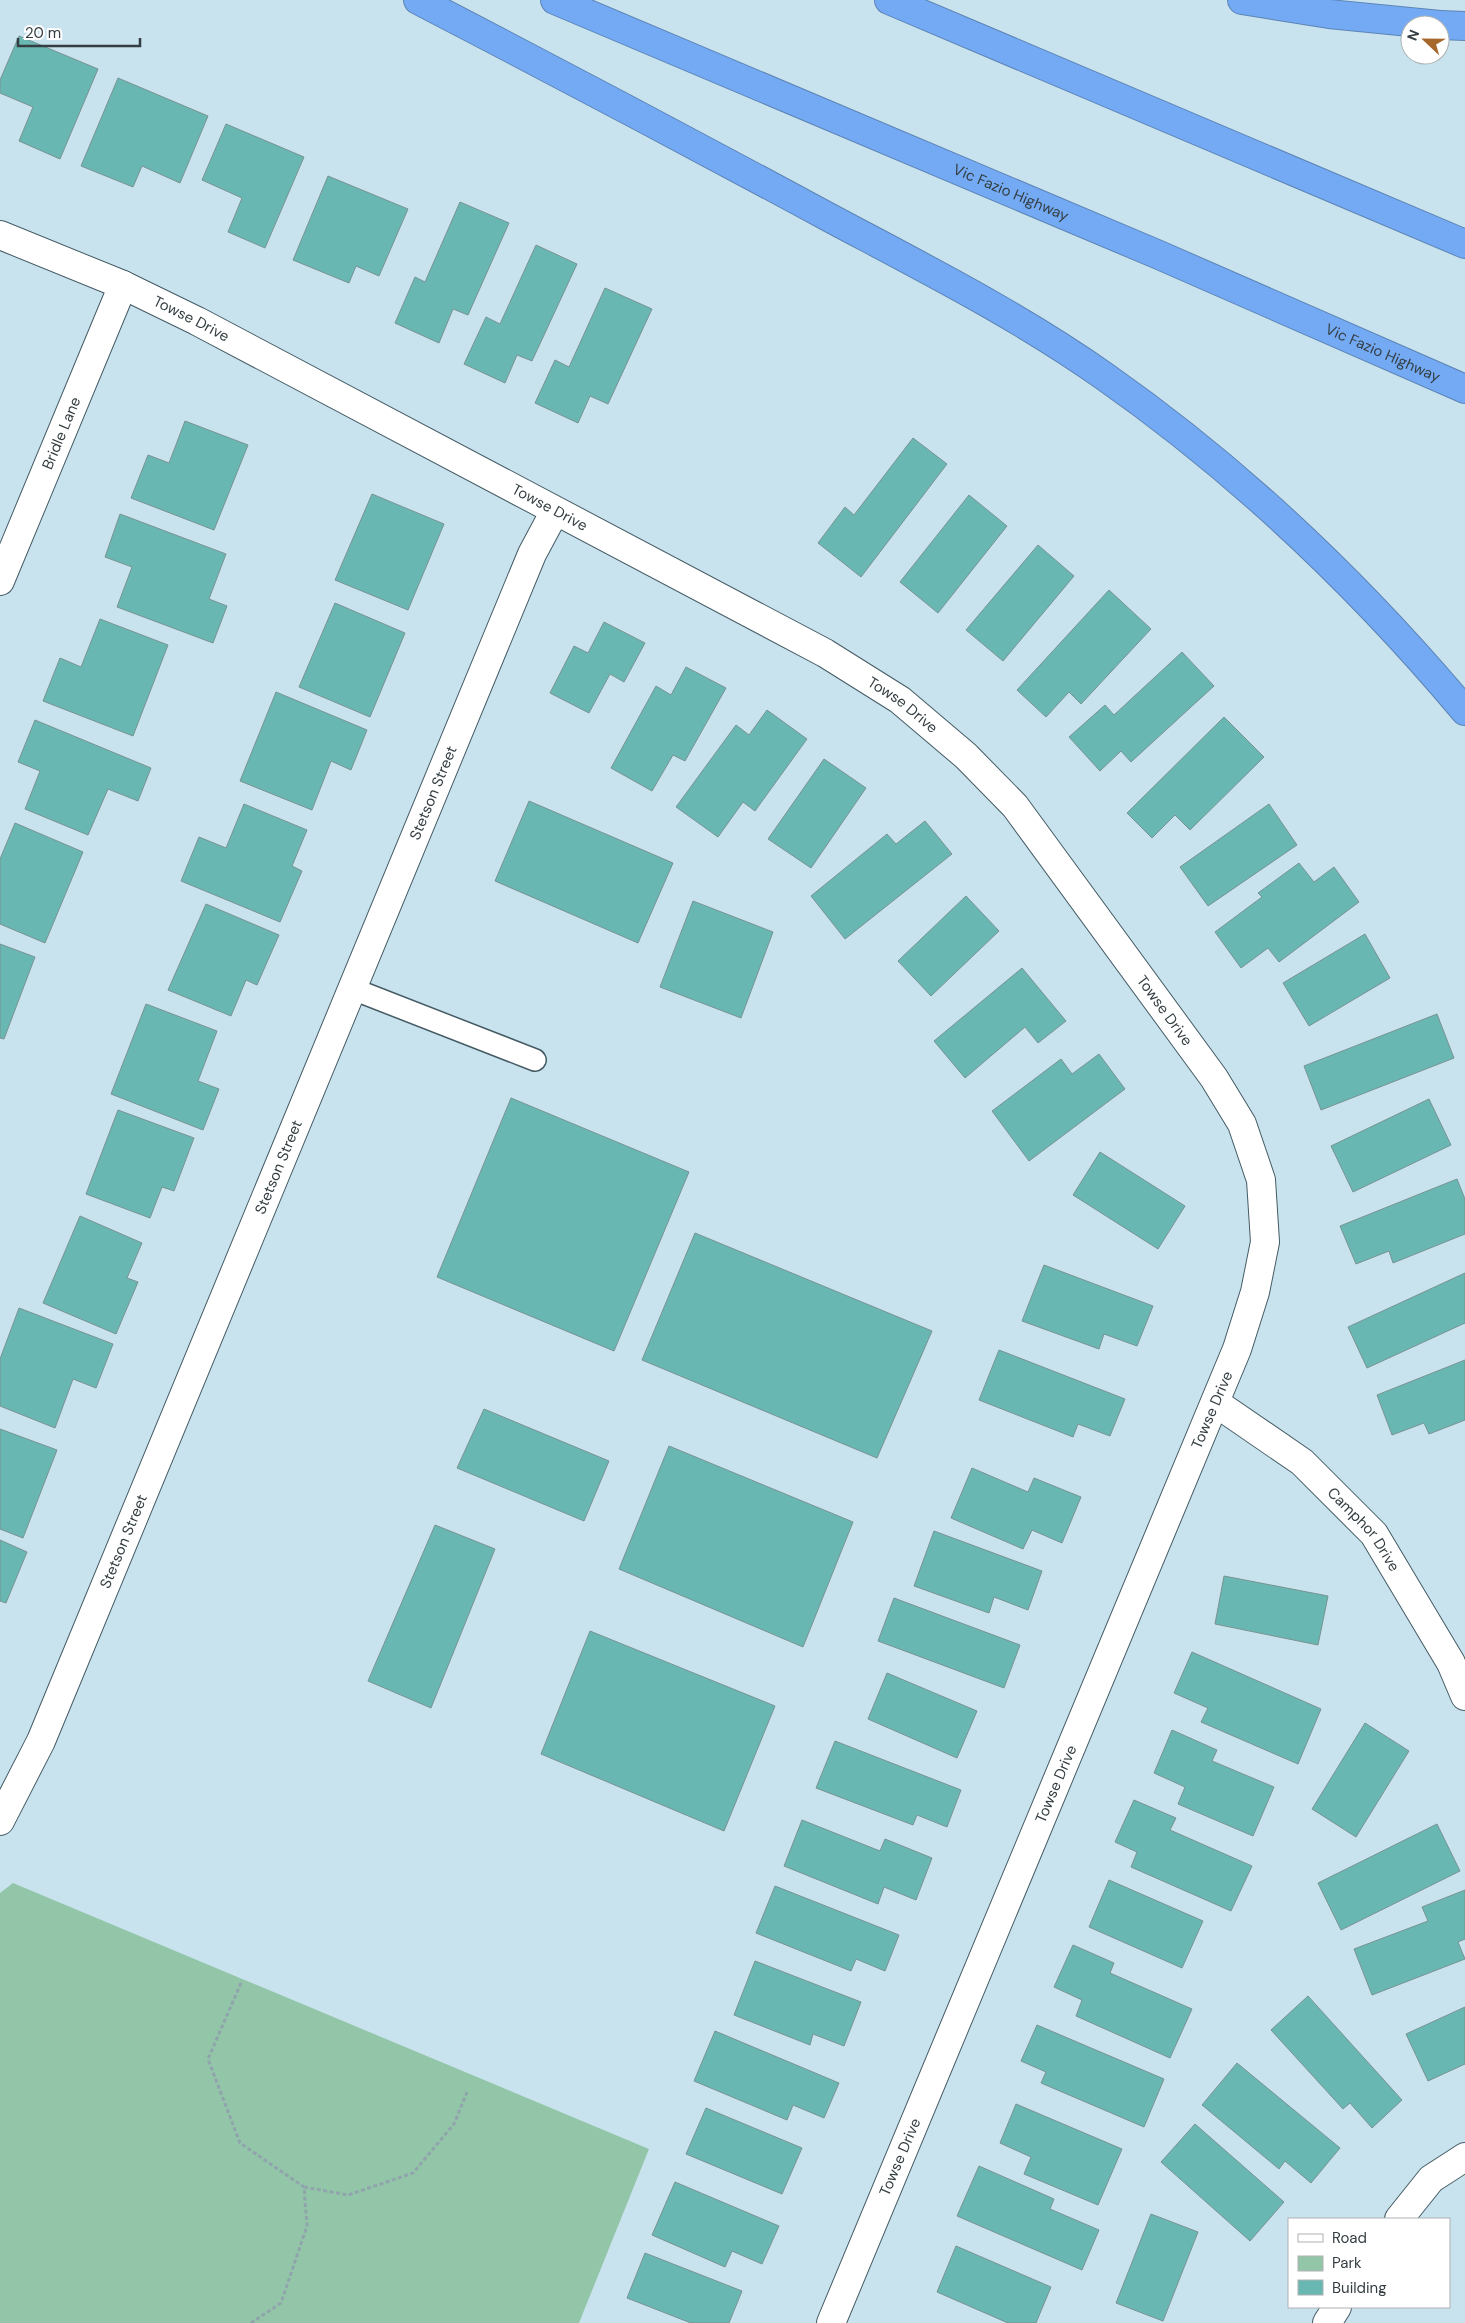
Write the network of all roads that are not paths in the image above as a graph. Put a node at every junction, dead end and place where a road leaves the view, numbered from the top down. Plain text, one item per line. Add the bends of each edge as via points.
1 (418, 0) edge
2 (555, 0) edge
3 (889, 0) edge
4 (1242, 0) edge
5 (1400, 21) edge
6 (1450, 25) edge
7 (1465, 26) edge
8 (0, 234) edge
9 (1465, 244) edge
10 (123, 285) junction
11 (1465, 389) edge
12 (555, 511) junction
13 (0, 580) edge
14 (1465, 711) edge
15 (353, 989) junction
16 (535, 1060) dead end
17 (1216, 1403) junction
18 (1465, 1696) edge
19 (0, 1821) edge
20 (1465, 2157) edge
21 (1400, 2218) edge
22 (1336, 2308) edge
23 (831, 2323) edge
24 (1326, 2323) edge

1 - 14 highway via 927,270 1031,328 1104,376 1186,438 1262,502 1410,645
2 - 11 highway, Vic Fazio Highway via 1150,251
3 - 9 highway
4 - 5 highway
6 - 7 highway
8 - 10 street, Towse Drive
10 - 12 street, Towse Drive
10 - 13 street, Bridle Lane
12 - 15 street, Stetson Street via 532,554
12 - 17 street, Towse Drive via 825,653 900,700 966,756 1020,814 1214,1078 1242,1124 1261,1180 1265,1242 1255,1292 1238,1349
15 - 16 lane
15 - 19 street, Stetson Street via 41,1741
17 - 18 street, Camphor Drive via 1302,1462 1374,1534 1451,1663
17 - 23 street, Towse Drive
20 - 21 street via 1431,2179
22 - 24 street

